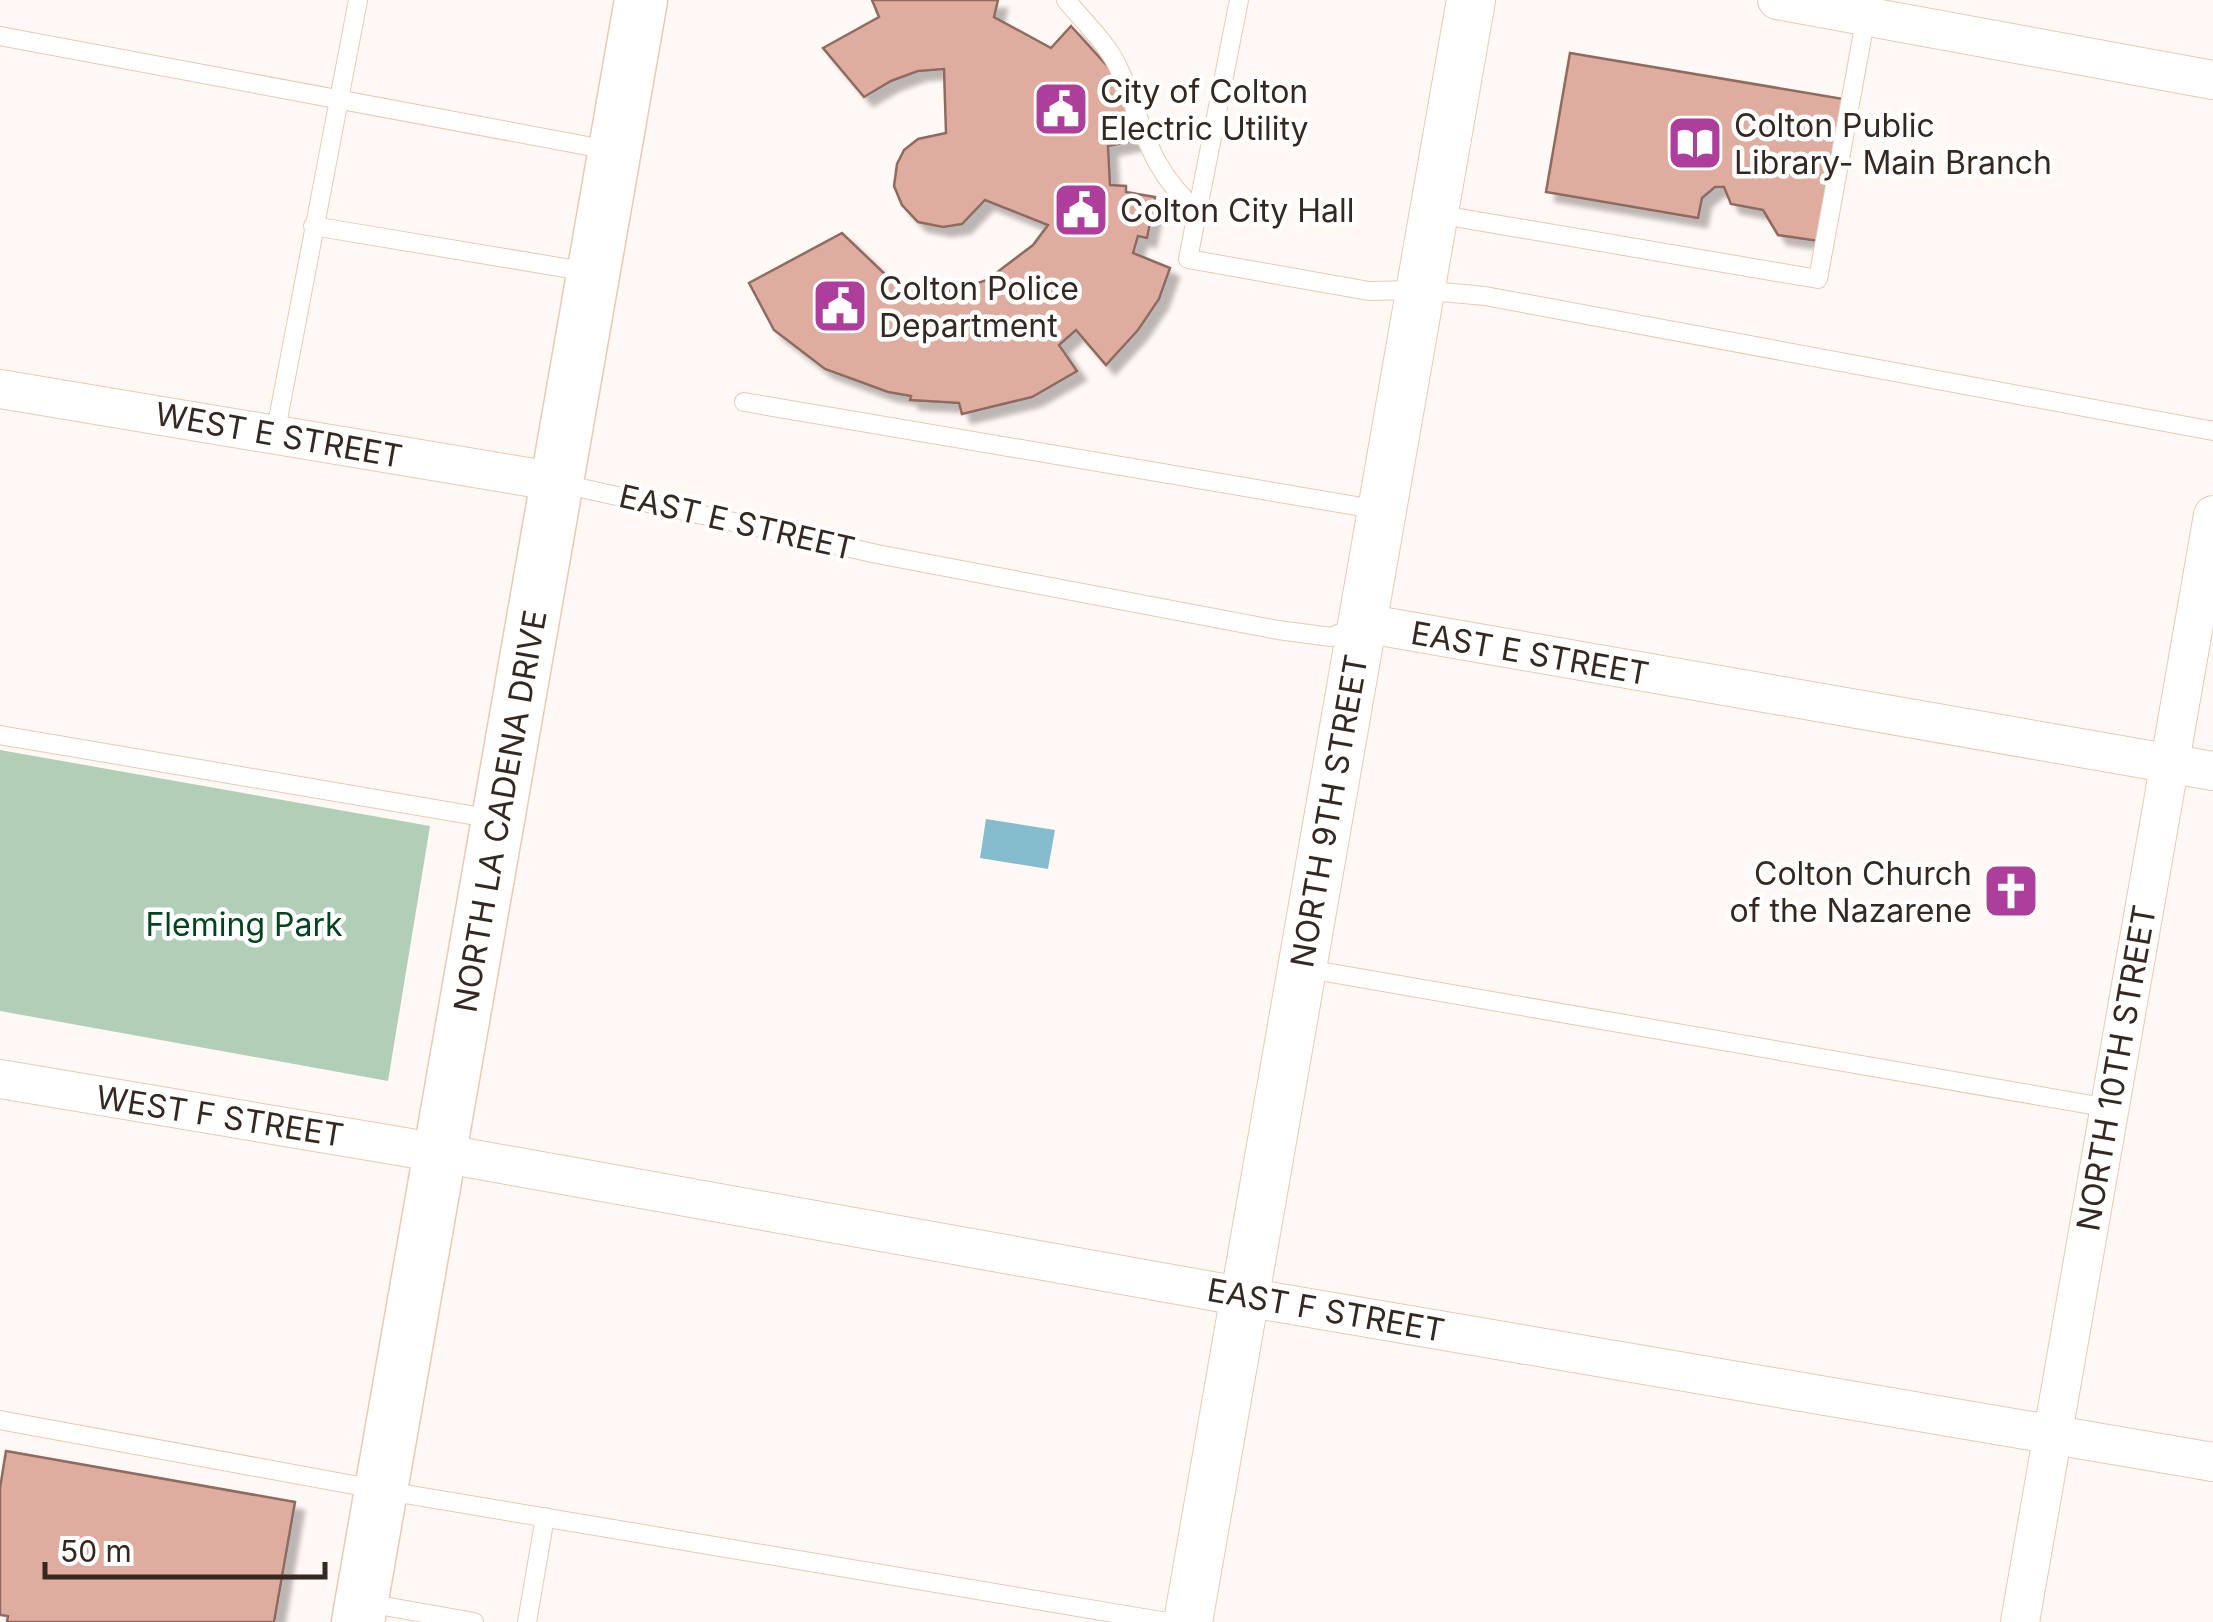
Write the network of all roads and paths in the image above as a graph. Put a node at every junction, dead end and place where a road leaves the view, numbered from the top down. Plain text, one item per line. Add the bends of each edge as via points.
1 (358, 0) edge
2 (641, 0) edge
3 (1066, 0) edge
4 (1238, 0) edge
5 (1471, 0) edge
6 (1777, 0) edge
7 (1866, 16) junction
8 (0, 36) edge
9 (2213, 80) edge
10 (337, 99) junction
11 (615, 151) junction
12 (1197, 211) junction
13 (1434, 214) junction
14 (314, 226) junction
15 (594, 273) junction
16 (1420, 290) junction
17 (0, 388) edge
18 (744, 402) dead end
19 (2213, 431) edge
20 (274, 435) junction
21 (558, 482) junction
22 (1380, 510) junction
23 (2213, 515) edge
24 (1363, 624) junction
25 (0, 735) edge
26 (2170, 764) junction
27 (2213, 771) edge
28 (499, 820) junction
29 (1301, 968) junction
30 (0, 1079) edge
31 (2108, 1108) junction
32 (440, 1153) junction
33 (1245, 1297) junction
34 (0, 1420) edge
35 (2053, 1433) junction
36 (2213, 1462) edge
37 (380, 1490) junction
38 (546, 1517) junction
39 (360, 1612) edge
40 (474, 1622) edge
41 (527, 1622) edge
42 (1167, 1622) edge
43 (1188, 1622) edge
44 (2020, 1622) edge

1 - 10 lane
2 - 11 main road, NORTH LA CADENA DRIVE
3 - 12 lane via 1118,65 1146,143 1172,189
4 - 12 lane
5 - 13 street, NORTH 9TH STREET
6 - 7 street
7 - 9 street
7 - 13 lane via 1818,279
8 - 10 lane
10 - 11 lane
10 - 14 lane
11 - 15 main road, NORTH LA CADENA DRIVE
12 - 16 lane via 1188,259 1369,290
13 - 16 street, NORTH 9TH STREET
14 - 15 lane
14 - 20 lane
15 - 21 main road, NORTH LA CADENA DRIVE
16 - 19 lane via 1485,296
16 - 22 street, NORTH 9TH STREET
17 - 20 street, WEST E STREET
18 - 22 lane
20 - 21 street, WEST E STREET
21 - 24 lane, EAST E STREET via 877,554 1278,630 1330,637
21 - 28 main road, NORTH LA CADENA DRIVE
22 - 24 street, NORTH 9TH STREET
23 - 26 street, NORTH 10TH STREET
24 - 26 street, EAST E STREET
24 - 29 street, NORTH 9TH STREET
25 - 28 lane
26 - 27 street, EAST E STREET
26 - 31 street, NORTH 10TH STREET
28 - 32 main road, NORTH LA CADENA DRIVE
29 - 31 lane
29 - 33 street, NORTH 9TH STREET
30 - 32 street, WEST F STREET
31 - 35 street, NORTH 10TH STREET
32 - 33 street, EAST F STREET
32 - 37 main road, NORTH LA CADENA DRIVE
33 - 35 street, EAST F STREET
33 - 43 street, NORTH 9TH STREET
34 - 37 lane
35 - 36 street, EAST F STREET
35 - 44 street, NORTH 10TH STREET
37 - 38 lane
37 - 39 main road, NORTH LA CADENA DRIVE
38 - 41 lane
38 - 42 lane
39 - 40 lane

